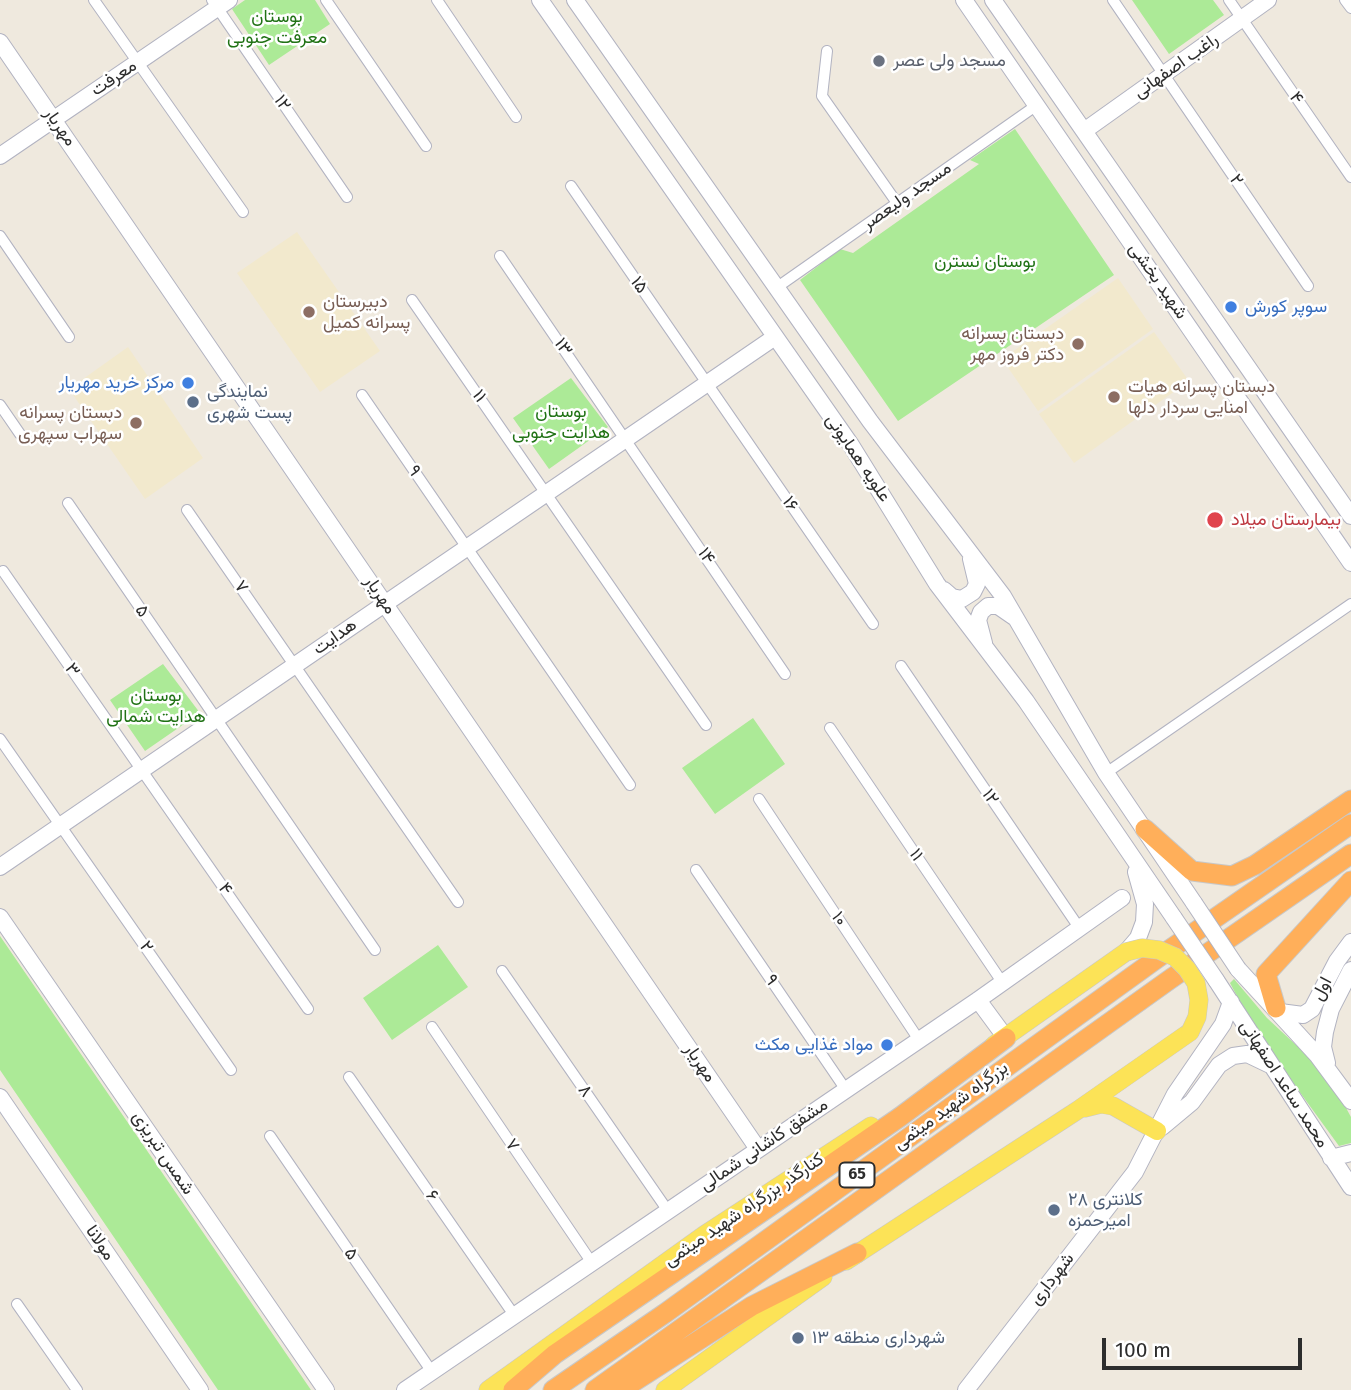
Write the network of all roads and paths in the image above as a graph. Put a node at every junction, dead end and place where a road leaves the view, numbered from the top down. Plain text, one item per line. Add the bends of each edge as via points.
1 (94, 0) edge
2 (326, 0) edge
3 (437, 0) edge
4 (540, 0) edge
5 (575, 0) edge
6 (964, 0) edge
7 (993, 0) edge
8 (1113, 0) edge
9 (1229, 0) edge
10 (1268, 0) edge
11 (1345, 0) edge
12 (220, 3) edge
13 (1351, 8) edge
14 (1242, 18) junction
15 (0, 42) edge
16 (827, 51) dead end
17 (136, 63) junction
18 (1164, 74) junction
19 (1037, 105) junction
20 (516, 117) dead end
21 (54, 119) junction
22 (1084, 131) junction
23 (426, 146) dead end
24 (0, 156) edge
25 (1351, 177) edge
26 (571, 186) dead end
27 (347, 197) dead end
28 (897, 203) junction
29 (243, 212) dead end
30 (0, 236) edge
31 (500, 256) dead end
32 (1308, 286) dead end
33 (776, 288) junction
34 (412, 300) dead end
35 (1222, 329) junction
36 (69, 337) dead end
37 (775, 337) junction
38 (1202, 343) junction
39 (1238, 353) junction
40 (1218, 366) junction
41 (707, 383) junction
42 (362, 395) dead end
43 (0, 405) edge
44 (20, 434) dead end
45 (626, 439) junction
46 (547, 492) junction
47 (68, 503) dead end
48 (187, 510) dead end
49 (1351, 516) edge
50 (466, 547) junction
51 (967, 547) junction
52 (1351, 563) edge
53 (3, 571) dead end
54 (937, 584) junction
55 (385, 602) junction
56 (1351, 604) edge
57 (873, 624) dead end
58 (1020, 624) junction
59 (987, 652) junction
60 (294, 665) junction
61 (901, 666) dead end
62 (785, 674) dead end
63 (216, 719) junction
64 (706, 725) dead end
65 (831, 728) dead end
66 (0, 739) edge
67 (142, 769) junction
68 (1107, 773) junction
69 (630, 785) dead end
70 (760, 799) dead end
71 (1351, 800) edge
72 (1351, 824) edge
73 (61, 825) junction
74 (1145, 829) junction
75 (1121, 841) junction
76 (1351, 854) edge
77 (0, 867) edge
78 (696, 870) dead end
79 (1351, 881) edge
80 (1122, 898) dead end
81 (458, 902) dead end
82 (1194, 903) joint
83 (0, 917) edge
84 (1174, 918) joint
85 (1080, 929) junction
86 (1351, 942) edge
87 (375, 950) dead end
88 (1126, 952) junction
89 (502, 971) dead end
90 (1351, 971) edge
91 (1002, 982) junction
92 (1344, 993) edge
93 (978, 1000) junction
94 (1231, 1002) junction
95 (308, 1009) dead end
96 (1278, 1010) junction
97 (432, 1027) dead end
98 (1006, 1038) junction
99 (919, 1040) junction
100 (1271, 1065) junction
101 (1329, 1069) junction
102 (231, 1070) dead end
103 (349, 1077) dead end
104 (846, 1090) junction
105 (0, 1097) edge
106 (1351, 1101) edge
107 (1078, 1110) junction
108 (1157, 1131) junction
109 (270, 1136) dead end
110 (758, 1149) junction
111 (1351, 1153) edge
112 (1331, 1158) junction
113 (1351, 1187) edge
114 (668, 1211) junction
115 (857, 1253) junction
116 (592, 1263) junction
117 (17, 1304) dead end
118 (514, 1315) junction
119 (432, 1371) junction
120 (77, 1390) edge
121 (200, 1390) edge
122 (326, 1390) edge
123 (405, 1390) edge
124 (488, 1390) edge
125 (513, 1390) edge
126 (552, 1390) edge
127 (595, 1390) edge
128 (621, 1390) edge
129 (666, 1390) edge
130 (966, 1390) edge

1 - 17 street
2 - 23 street
3 - 20 street
4 - 37 street, علویه همایونی
5 - 33 street, علویه همایونی
6 - 19 street, شهید بخشی
7 - 22 street, شهید بخشی
8 - 18 street, ۲
9 - 14 street
10 - 14 street, راغب اصفهانی
11 - 13 street
12 - 17 street, معرفت
12 - 27 street, ۱۲
14 - 18 street, راغب اصفهانی
14 - 25 street, ۴
15 - 21 street, مهریار
16 - 28 street via 822,96
17 - 21 street, معرفت
17 - 29 street
18 - 22 street, راغب اصفهانی
18 - 32 street, ۲
19 - 28 street, مسجد ولیعصر
19 - 38 street, شهید بخشی
21 - 24 street, معرفت
21 - 55 street, مهریار
22 - 35 street, شهید بخشی
26 - 41 street, ۱۵
28 - 33 street, مسجد ولیعصر
30 - 36 street
31 - 45 street, ۱۳
33 - 51 street, علویه همایونی
34 - 46 street, ۱۱
35 - 38 street
35 - 39 street, شهید بخشی
37 - 41 street, هدایت
37 - 54 street, علویه همایونی via 851,446
38 - 40 street, شهید بخشی
39 - 40 street
39 - 49 street, شهید بخشی
40 - 52 street, شهید بخشی
41 - 45 street, هدایت
41 - 57 street, ۱۶
42 - 50 street, ۹
43 - 44 street
45 - 46 street, هدایت
45 - 62 street, ۱۴
46 - 50 street, هدایت
46 - 64 street
47 - 63 street, ۵
48 - 60 street, ۷
50 - 55 street, هدایت
50 - 69 street
51 - 54 street via 976,574 973,592 962,599 952,597
51 - 58 street, علویه همایونی
53 - 67 street, ۳
54 - 59 street, علویه همایونی
55 - 60 street, هدایت
55 - 110 street, مهریار
56 - 68 street
58 - 59 street via 1008,611 988,606 978,620
58 - 68 street, علویه همایونی
59 - 75 street, علویه همایونی
60 - 63 street, هدایت
60 - 81 street
61 - 85 street, ۱۲
63 - 67 street, هدایت
63 - 87 street
65 - 91 street, ۱۱
66 - 73 street, ۲
67 - 73 street, هدایت
67 - 95 street, ۴
68 - 74 street, علویه همایونی
70 - 99 street, ۱۰
71 - 74 highway via 1232,876 1192,871
72 - 126 highway, بزرگراه شهید میثمی / 65
73 - 77 street, هدایت
73 - 102 street, ۲
74 - 82 street, علویه همایونی
75 - 84 street, علویه همایونی
75 - 88 street via 1140,880 1145,904 1138,938
76 - 127 highway, بزرگراه شهید میثمی / 65
78 - 104 street, ۹
79 - 96 highway via 1266,974
80 - 85 street, مشفق کاشانی شمالی
82 - 96 street, محمد ساعد اصفهانی, bridge via 1238,969
83 - 122 street, شمس تبریزی
84 - 94 street, محمد ساعد اصفهانی, bridge
85 - 91 street, مشفق کاشانی شمالی
86 - 96 street, اول via 1312,1009 1303,1015
88 - 98 main road, کنارگذر بزرگراه شهید میثمی
88 - 107 main road, bridge via 1142,948 1175,957 1196,983 1197,1017 1190,1032
89 - 114 street, ۸
90 - 92 street, اول
91 - 93 street, مشفق کاشانی شمالی
92 - 101 street, اول via 1325,1032 1323,1047
93 - 98 street
93 - 99 street, مشفق کاشانی شمالی
94 - 100 street, محمد ساعد اصفهانی
94 - 108 street, شهرداری via 1223,1024 1174,1094
96 - 101 street, محمد ساعد اصفهانی
97 - 116 street, ۷
98 - 124 main road, کنارگذر بزرگراه شهید میثمی via 704,1235
98 - 125 highway via 900,1117 555,1354
99 - 104 street, مشفق کاشانی شمالی
100 - 108 street via 1247,1054 1233,1056 1219,1065 1192,1102
100 - 112 street, محمد ساعد اصفهانی
101 - 106 street, محمد ساعد اصفهانی
103 - 118 street, ۶
104 - 110 street, مشفق کاشانی شمالی
105 - 121 street, مولانا
107 - 108 main road via 1101,1104 1113,1107
107 - 115 main road
108 - 130 street, شهرداری via 1135,1172
109 - 119 street, ۵
110 - 114 street, مشفق کاشانی شمالی
111 - 112 street
112 - 113 street, محمد ساعد اصفهانی
114 - 116 street, مشفق کاشانی شمالی
115 - 128 highway via 752,1306
115 - 129 main road
116 - 118 street, مشفق کاشانی شمالی
117 - 120 street
118 - 119 street, مشفق کاشانی شمالی
119 - 123 street, مشفق کاشانی شمالی

